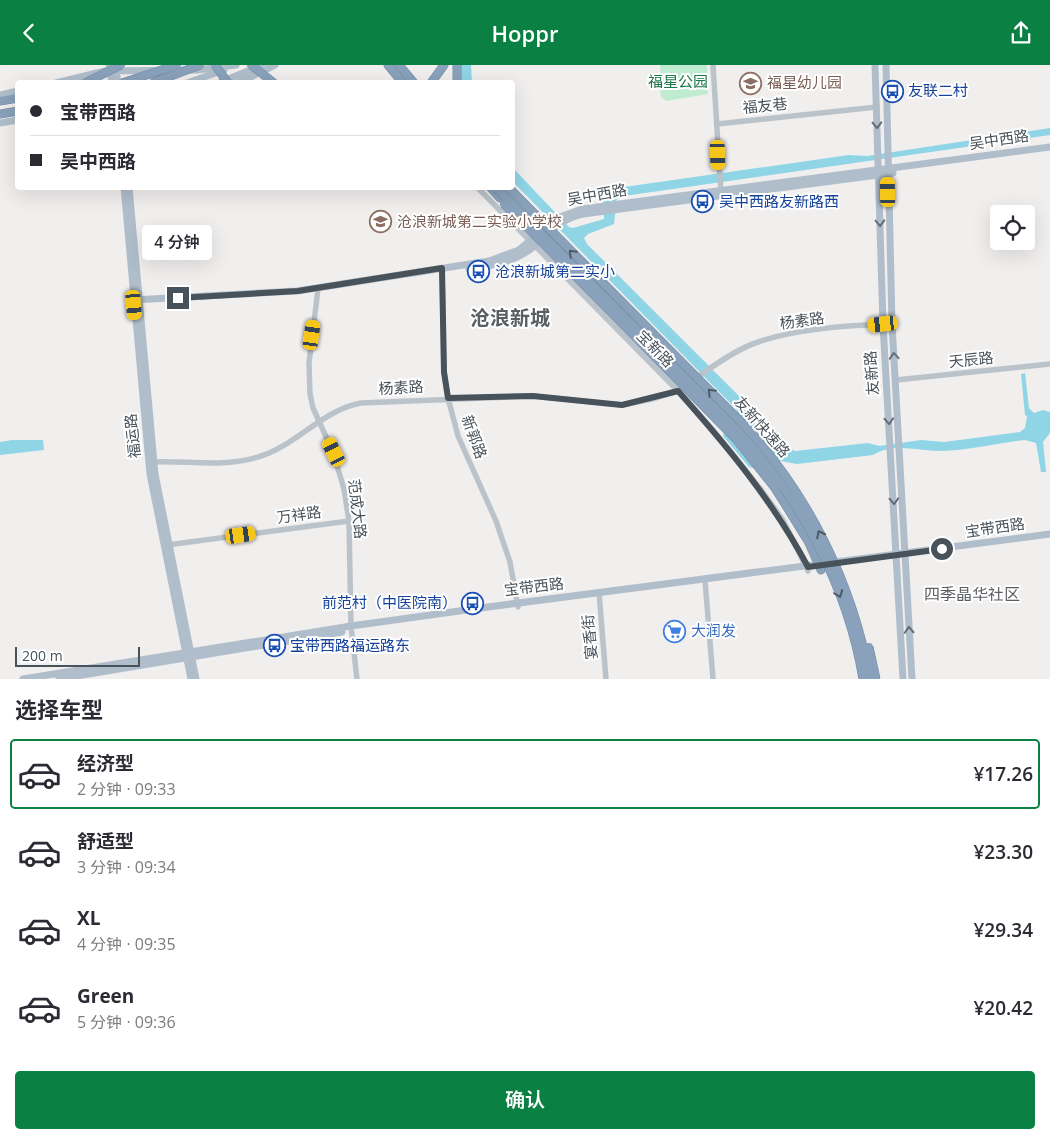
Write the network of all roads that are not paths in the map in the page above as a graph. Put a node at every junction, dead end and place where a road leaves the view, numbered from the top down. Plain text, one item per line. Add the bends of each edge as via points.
1 (177, 65) edge
2 (200, 65) edge
3 (236, 65) edge
4 (251, 65) edge
5 (262, 65) edge
6 (275, 65) edge
7 (388, 65) edge
8 (399, 65) edge
9 (444, 65) edge
10 (457, 65) edge
11 (714, 65) edge
12 (875, 65) edge
13 (886, 65) edge
14 (215, 66) edge
15 (114, 67) edge
16 (67, 80) edge
17 (90, 80) edge
18 (112, 80) edge
19 (117, 80) edge
20 (131, 80) edge
21 (160, 80) edge
22 (198, 80) edge
23 (226, 80) edge
24 (226, 80) edge
25 (244, 80) edge
26 (270, 80) edge
27 (400, 80) edge
28 (412, 80) edge
29 (433, 80) edge
30 (458, 80) edge
31 (15, 92) edge
32 (0, 95) edge
33 (15, 98) edge
34 (0, 101) edge
35 (15, 104) edge
36 (0, 106) edge
37 (877, 107) junction
38 (15, 112) edge
39 (0, 114) edge
40 (15, 120) edge
41 (0, 123) edge
42 (717, 124) junction
43 (1050, 147) edge
44 (1050, 151) edge
45 (888, 168) junction
46 (878, 169) junction
47 (125, 190) edge
48 (128, 190) edge
49 (480, 190) edge
50 (492, 190) edge
51 (498, 190) edge
52 (511, 190) edge
53 (514, 190) edge
54 (720, 191) junction
55 (127, 197) junction
56 (506, 199) junction
57 (540, 221) junction
58 (533, 240) junction
59 (557, 245) junction
60 (442, 271) junction
61 (318, 291) junction
62 (136, 302) junction
63 (883, 324) junction
64 (892, 324) junction
65 (1050, 364) edge
66 (896, 380) junction
67 (678, 391) junction
68 (448, 398) junction
69 (319, 422) junction
70 (151, 462) junction
71 (348, 521) junction
72 (1050, 535) edge
73 (1050, 539) edge
74 (166, 546) junction
75 (906, 556) junction
76 (897, 557) junction
77 (821, 567) junction
78 (808, 569) junction
79 (705, 582) junction
80 (599, 595) junction
81 (850, 603) junction
82 (518, 605) junction
83 (352, 629) junction
84 (189, 654) junction
85 (130, 664) junction
86 (23, 679) edge
87 (59, 679) edge
88 (191, 679) edge
89 (196, 679) edge
90 (357, 679) edge
91 (606, 679) edge
92 (713, 679) edge
93 (863, 679) edge
94 (870, 679) edge
95 (876, 679) edge
96 (903, 679) edge
97 (912, 679) edge

1 - 20 highway, bridge
2 - 21 highway, bridge
3 - 14 main road
3 - 22 main road
4 - 26 highway, bridge
5 - 23 main road
6 - 25 main road
7 - 27 highway
8 - 28 highway
9 - 29 highway
10 - 30 highway
11 - 42 street
12 - 37 main road, 友新路
13 - 45 main road, 友新路
14 - 15 main road via 197,70
14 - 24 highway, bridge
15 - 16 main road
15 - 17 highway, bridge
15 - 18 main road
15 - 19 main road
31 - 32 main road
33 - 34 highway
35 - 36 highway
37 - 42 street, 福友巷
37 -> 46 main road, 友新路
38 - 39 highway
40 - 41 main road
42 - 54 street
43 - 45 main road, 吴中西路
44 - 45 main road, 吴中西路
45 - 46 main road, 吴中西路
45 - 64 main road, 友新路
46 - 54 main road, 吴中西路
46 -> 63 main road, 友新路
47 - 55 main road, 福运路
48 - 55 main road, 福运路
49 - 58 street, 宝新路
50 - 58 highway, bridge
51 - 56 highway, bridge
52 - 57 highway, bridge
53 - 57 highway, bridge
54 - 58 main road, 吴中西路 via 563,217
55 - 62 main road, 福运路
56 - 58 highway, bridge
56 - 59 highway, bridge
57 - 59 highway, bridge
58 - 60 main road, 吴中西路 via 521,254 502,263
58 - 67 street, 宝新路
58 - 77 highway, bridge via 721,422 755,460
81 -> 59 highway, 友新快速路, bridge via 816,527 762,445
59 -> 93 highway, 友新快速路, bridge via 737,430 779,481 835,583
60 - 61 main road, 吴中西路
60 - 68 street, 新郭路 via 444,372
61 - 62 main road, 吴中西路 via 257,299
61 - 69 street, 范成大路 via 309,363 310,394
62 - 70 main road, 福运路
63 - 64 street, 杨素路
63 - 67 street, 杨素路 via 793,333 760,341 717,363
63 -> 76 main road, 友新路
66 -> 64 main road, 友新路
65 - 66 street, 天辰路
66 - 75 main road, 友新路
67 - 68 street, 杨素路 via 622,405 533,396
67 - 78 street, 宝新路 via 762,491 783,520
68 - 69 street, 杨素路 via 344,406
68 - 82 street, 新郭路 via 458,436 496,521
69 - 70 street, 杨素路 via 257,457 214,463
69 - 71 street, 范成大路 via 334,452
70 - 74 main road, 福运路
71 - 74 street, 万祥路
71 - 83 street, 范成大路
72 - 75 main road, 宝带西路
73 - 75 main road, 宝带西路
74 - 84 main road, 福运路
75 - 76 main road, 宝带西路
97 -> 75 main road, 友新路
76 - 77 main road, 宝带西路
76 - 96 main road, 友新路
77 - 78 main road, 宝带西路
78 - 79 main road, 宝带西路
79 - 80 main road, 宝带西路
79 - 92 street
80 - 82 main road, 宝带西路
80 - 91 street, 宴香街
81 - 94 highway, 友新快速路, bridge
81 - 95 highway, bridge via 866,637
82 - 83 main road, 宝带西路
83 - 84 main road, 宝带西路
83 - 90 street, 范成大路
84 - 85 main road, 宝带西路
84 - 88 main road, 福运路
84 - 89 main road, 福运路
85 - 86 main road, 宝带西路
85 - 87 main road, 宝带西路

